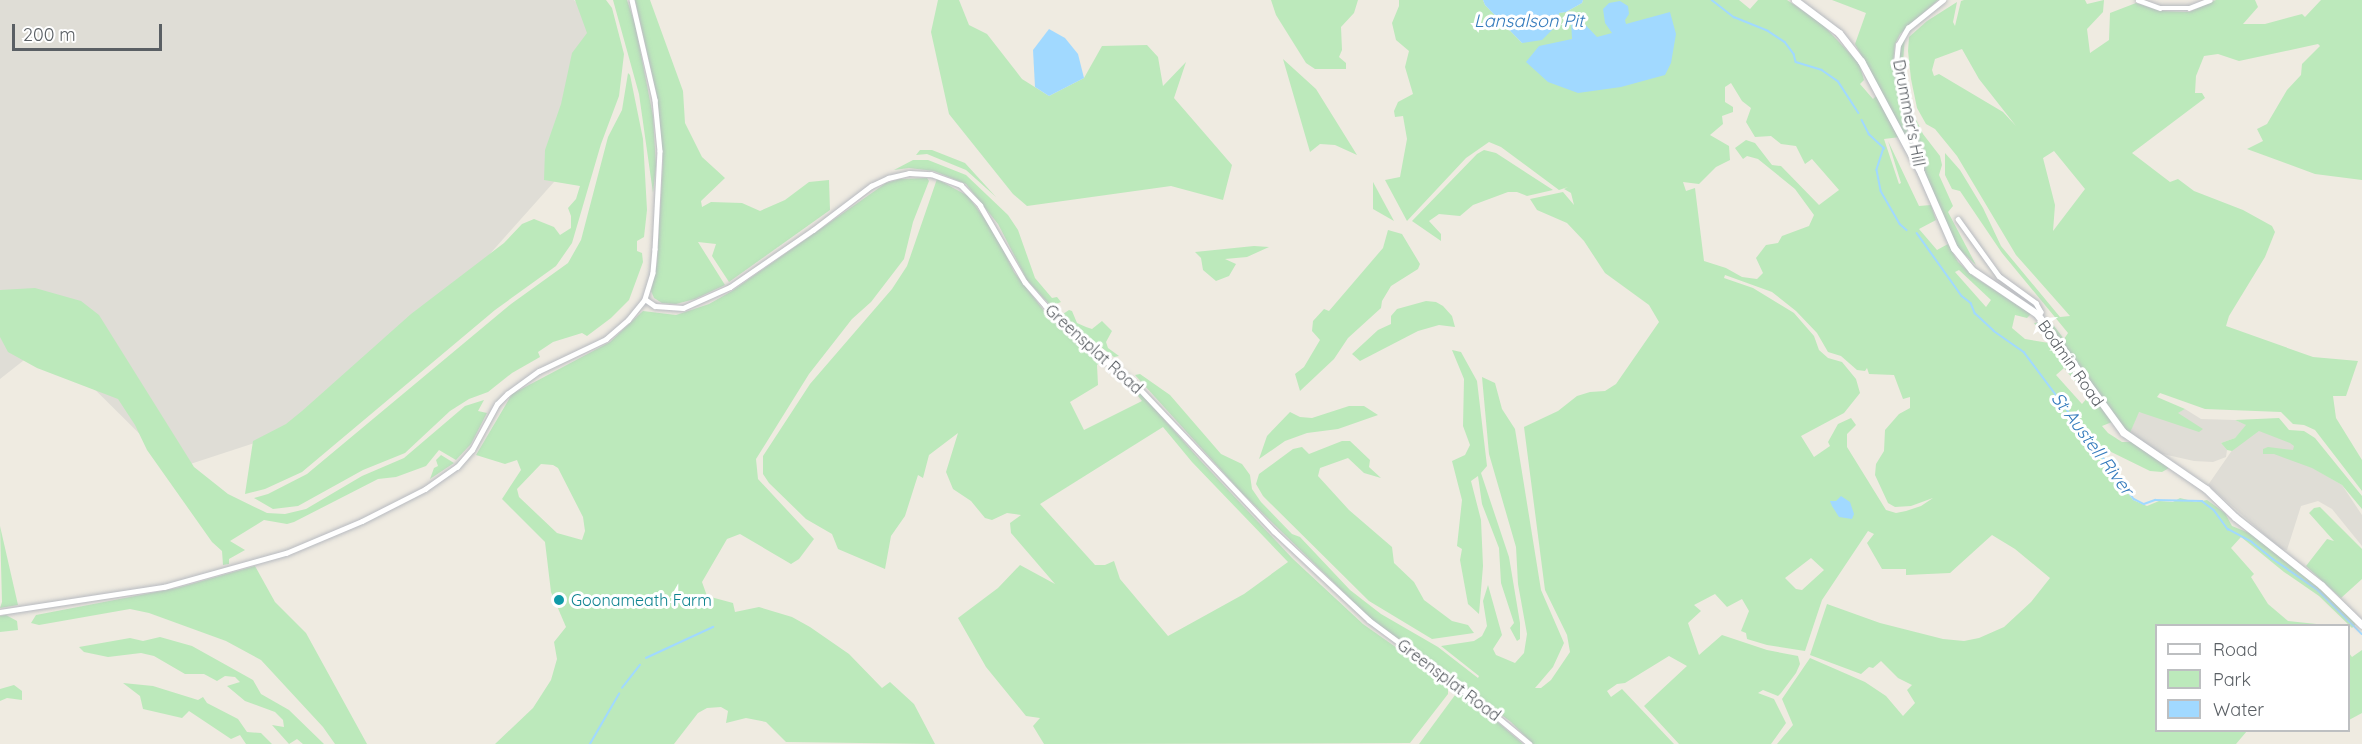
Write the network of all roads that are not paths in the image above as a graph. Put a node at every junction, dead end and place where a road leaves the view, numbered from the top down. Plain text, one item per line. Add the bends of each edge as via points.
1 (632, 0) edge
2 (1795, 0) edge
3 (1943, 0) edge
4 (2138, 0) edge
5 (2210, 0) edge
6 (1921, 173) junction
7 (1958, 219) dead end
8 (645, 299) junction
9 (2038, 316) junction
10 (0, 612) edge
11 (2362, 625) edge
12 (1530, 744) edge

1 - 8 street via 655,100 660,151 654,265
2 - 6 main road, Bodmin Road via 1849,44
3 - 6 street, Drummer's Hill via 1908,28 1898,45 1896,63 1910,129 1921,158
4 - 5 street via 2160,8 2189,8
6 - 9 main road, Bodmin Road via 1960,256 1972,270
7 - 9 street via 1999,276 2036,303 2041,312
8 - 10 street via 606,339 539,371 507,394 457,467 425,489 362,521 286,553 164,587
8 - 12 street, Greensplat Road via 655,306 683,308 730,287 871,186 888,178 909,173 931,174 961,185 980,205 1025,282 1045,305 1079,339 1137,385 1274,531 1369,620
9 - 11 main road, Bodmin Road via 2123,432 2206,489 2321,585

